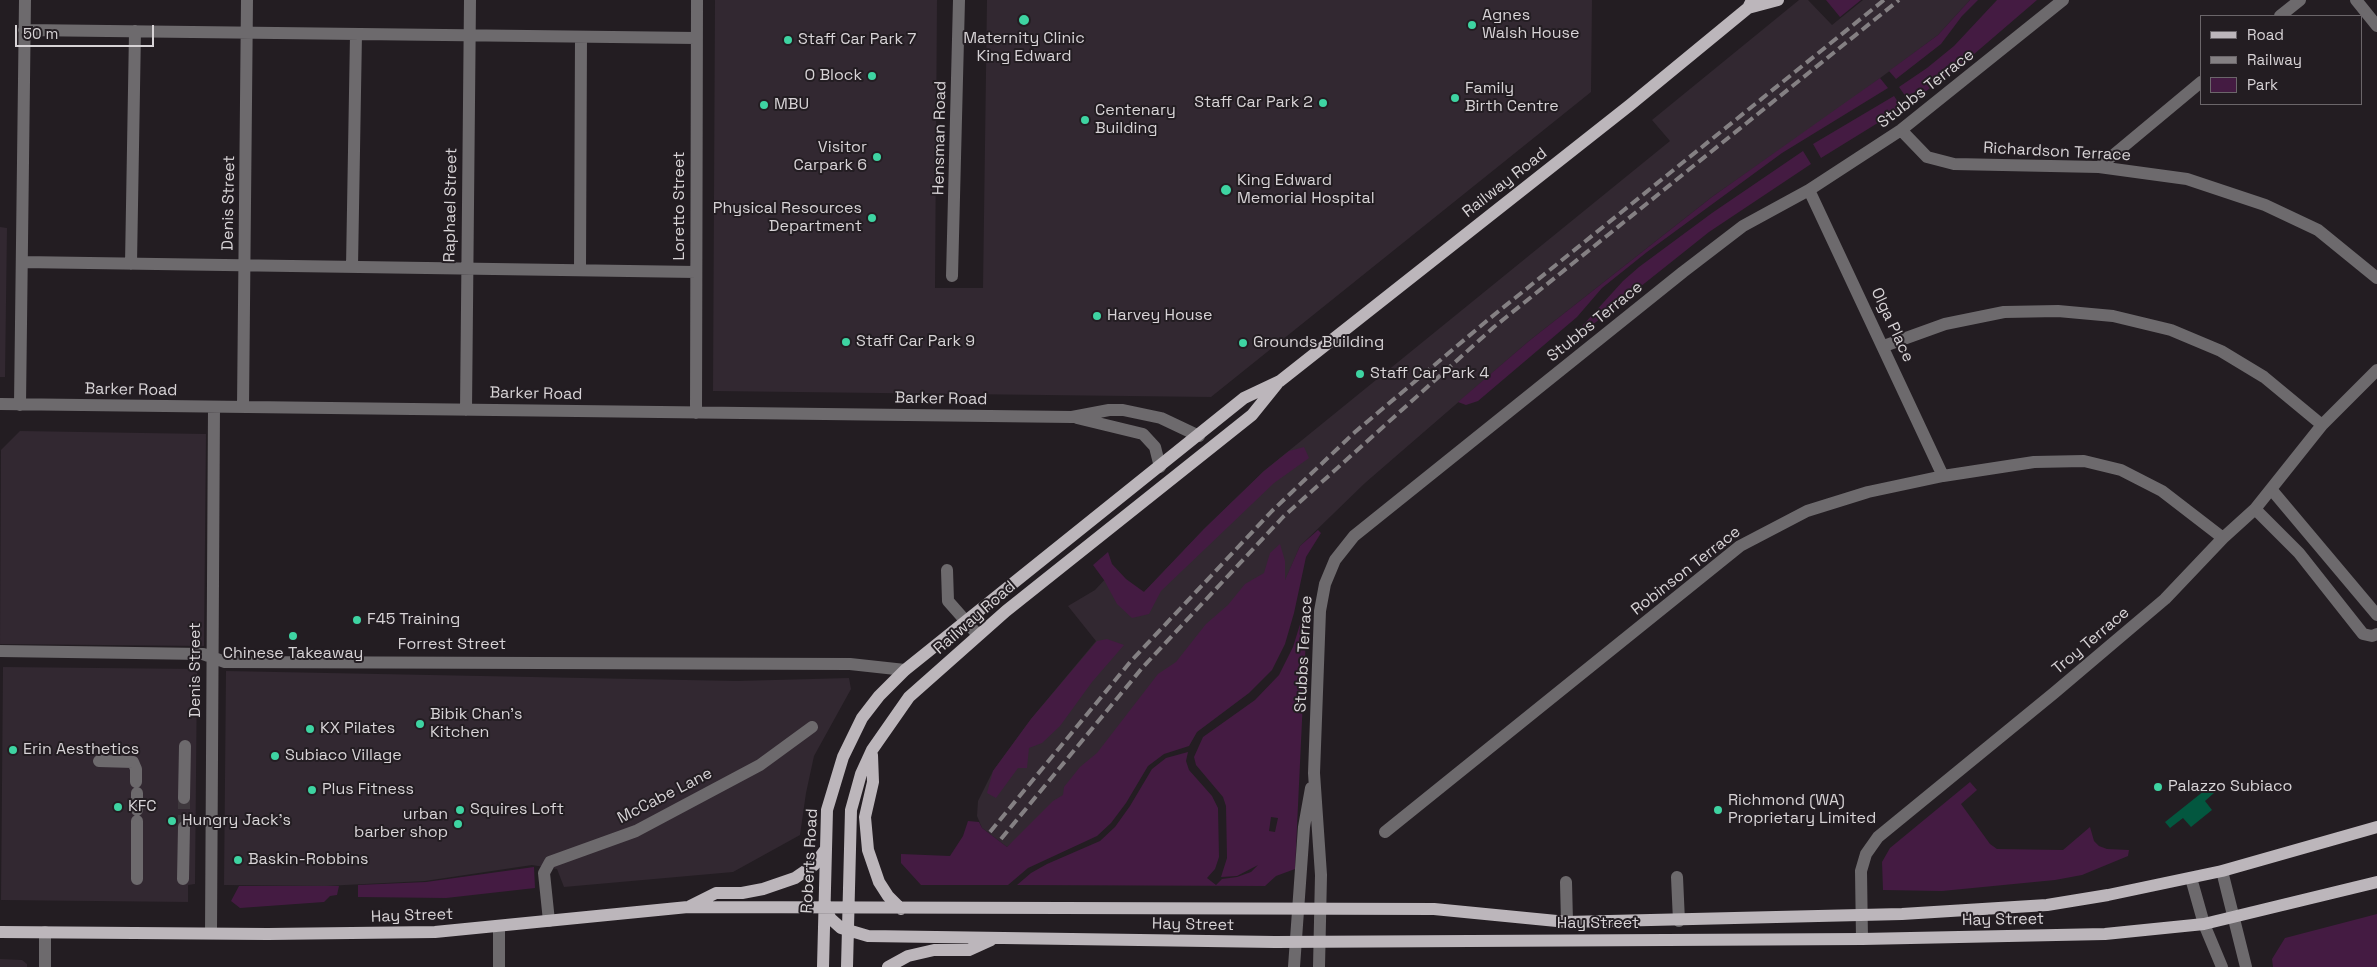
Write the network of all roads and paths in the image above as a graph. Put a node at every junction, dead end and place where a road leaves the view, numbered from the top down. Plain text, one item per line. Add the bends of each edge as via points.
1 (25, 0) edge
2 (247, 0) edge
3 (470, 0) edge
4 (697, 0) edge
5 (959, 0) edge
6 (1778, 0) edge
7 (2063, 0) edge
8 (2300, 0) edge
9 (2356, 0) edge
10 (1750, 4) edge
11 (2281, 15) edge
12 (2377, 26) edge
13 (24, 30) junction
14 (135, 31) junction
15 (247, 32) junction
16 (356, 34) junction
17 (470, 37) junction
18 (581, 38) junction
19 (696, 38) junction
20 (2200, 83) edge
21 (1901, 130) junction
22 (2099, 167) junction
23 (1809, 190) junction
24 (22, 262) junction
25 (130, 264) junction
26 (244, 265) junction
27 (352, 267) junction
28 (466, 268) junction
29 (580, 270) junction
30 (696, 272) junction
31 (952, 276) dead end
32 (2377, 278) edge
33 (1884, 346) junction
34 (2377, 370) edge
35 (1280, 381) junction
36 (0, 404) edge
37 (20, 405) junction
38 (214, 407) junction
39 (243, 407) junction
40 (466, 410) junction
41 (696, 413) junction
42 (1072, 417) junction
43 (2322, 425) junction
44 (1199, 436) junction
45 (1160, 467) junction
46 (1943, 476) junction
47 (2271, 489) junction
48 (2255, 509) junction
49 (2223, 538) junction
50 (948, 570) dead end
51 (983, 608) joint
52 (2377, 615) edge
53 (966, 622) junction
54 (2377, 634) edge
55 (978, 635) junction
56 (0, 651) edge
57 (212, 657) junction
58 (905, 670) junction
59 (812, 727) dead end
60 (185, 746) dead end
61 (872, 750) junction
62 (99, 761) dead end
63 (1314, 773) junction
64 (184, 798) tunnel mouth
65 (2377, 826) edge
66 (184, 827) tunnel mouth
67 (1385, 832) dead end
68 (825, 849) junction
69 (2222, 870) junction
70 (1677, 877) dead end
71 (137, 878) dead end
72 (183, 878) dead end
73 (2191, 878) junction
74 (1566, 882) dead end
75 (2377, 882) edge
76 (688, 908) junction
77 (824, 908) junction
78 (848, 908) junction
79 (901, 909) junction
80 (1298, 910) junction
81 (1321, 910) junction
82 (1861, 916) junction
83 (2235, 918) junction
84 (549, 921) junction
85 (1679, 921) junction
86 (1567, 922) junction
87 (2204, 924) junction
88 (499, 927) junction
89 (848, 931) junction
90 (0, 932) edge
91 (45, 932) junction
92 (211, 933) junction
93 (993, 939) junction
94 (1862, 939) junction
95 (1321, 941) junction
96 (1295, 942) junction
97 (45, 967) edge
98 (499, 967) edge
99 (823, 967) edge
100 (847, 967) edge
101 (888, 967) edge
102 (1294, 967) edge
103 (1319, 967) edge
104 (2222, 967) edge
105 (2246, 967) edge

1 - 13 street
2 - 15 street, Denis Street
3 - 17 street, Raphael Street
4 - 19 street, Loretto Street
5 - 31 street, Hensman Road
6 - 10 main road, Railway Road
7 - 21 street, Stubbs Terrace
8 - 11 street
9 - 12 street
10 - 35 main road, Railway Road via 1614,117
13 - 14 street
13 - 24 street
14 - 15 street
14 - 25 street
15 - 16 street
15 - 26 street, Denis Street
16 - 17 street
16 - 27 street
17 - 18 street
17 - 28 street, Raphael Street
18 - 19 street
18 - 29 street
19 - 30 street, Loretto Street
20 - 22 street
21 - 22 street, Richardson Terrace via 1927,157 1954,164
21 - 23 street, Stubbs Terrace
22 - 32 street, Richardson Terrace via 2187,178 2265,205 2318,230
23 - 33 street, Olga Place
23 - 63 street, Stubbs Terrace via 1743,226 1354,536 1335,560 1324,584
24 - 25 street
24 - 37 street
25 - 26 street
26 - 27 street
26 - 39 street, Denis Street
27 - 28 street
28 - 29 street
28 - 40 street, Raphael Street
29 - 30 street
30 - 41 street, Loretto Street
33 - 43 street via 1945,324 2004,312 2058,311 2112,316 2171,330 2221,351 2264,377
33 - 46 street, Olga Place
34 - 43 street, Troy Terrace
35 - 44 main road, Railway Road via 1244,398
35 - 55 main road, Railway Road via 1252,415
36 - 37 street, Barker Road
37 - 38 street, Barker Road
38 - 39 street, Barker Road
38 - 57 street, Denis Street
39 - 40 street, Barker Road
40 - 41 street, Barker Road
41 - 42 street, Barker Road
42 - 44 street, Barker Road via 1109,410 1139,412 1161,418
42 - 45 street, Barker Road via 1143,434 1155,447
43 - 47 street, Troy Terrace
44 - 45 main road, Railway Road
45 - 51 main road, Railway Road
46 - 49 street, Robinson Terrace via 2034,462 2084,461 2121,470 2162,491
46 - 67 street, Robinson Terrace via 1868,492 1807,511 1740,546
47 - 48 street, Troy Terrace
47 - 52 street
48 - 49 street, Troy Terrace
48 - 54 street via 2299,553 2363,634
49 - 82 street, Troy Terrace via 2165,599 1878,837 1866,854 1861,871
50 - 53 street via 948,601
51 - 53 main road, Roberts Road
53 - 55 street
53 - 58 main road, Roberts Road
55 - 61 main road, Railway Road via 909,696
56 - 57 street, Forrest Street via 202,654
57 - 58 street, Forrest Street via 225,662 840,664
57 - 92 street, Denis Street
58 - 68 main road, Roberts Road via 862,718 843,757 827,810
59 - 84 street, McCabe Lane via 760,765 636,831 550,862 544,873
60 - 64 street
61 - 78 main road, Railway Road via 851,810
61 - 79 main road via 873,782 865,817 868,850 880,882
62 - 71 street via 133,762 136,769
63 - 80 street, Stubbs Terrace via 1304,827
63 - 81 street, Stubbs Terrace via 1320,836
65 - 69 main road, Hay Street
66 - 72 street
68 - 76 main road via 814,865 795,878 749,892 716,893
68 - 77 main road, Roberts Road
69 - 73 main road, Hay Street
69 - 83 street
70 - 85 street
73 - 82 main road, Hay Street via 2047,905
73 - 87 street
74 - 86 street
75 - 83 main road, Hay Street
76 - 77 main road, Hay Street
76 - 84 main road, Hay Street
77 - 78 main road, Hay Street
77 - 89 main road, Hay Street via 834,923
77 - 99 main road, Roberts Road
78 - 79 main road, Hay Street
78 - 89 main road, Railway Road
79 - 80 main road, Hay Street
80 - 81 main road, Hay Street
80 - 96 street, Stubbs Terrace
81 - 86 main road, Hay Street via 1434,909
81 - 95 street, Stubbs Terrace
82 - 85 main road, Hay Street
82 - 94 street, Troy Terrace
83 - 87 main road, Hay Street
83 - 105 street
84 - 88 main road, Hay Street
85 - 86 main road, Hay Street
87 - 94 main road, Hay Street via 2105,934
87 - 104 street
88 - 92 main road, Hay Street via 383,934
88 - 98 street
89 - 93 main road, Hay Street via 868,936
89 - 100 main road, Railway Road
90 - 91 main road, Hay Street
91 - 92 main road, Hay Street
91 - 97 street
93 - 96 main road, Hay Street
93 - 101 main road via 969,950 934,950 908,956
94 - 95 main road, Hay Street
95 - 96 main road, Hay Street
95 - 103 street, Stubbs Terrace
96 - 102 street, Stubbs Terrace

